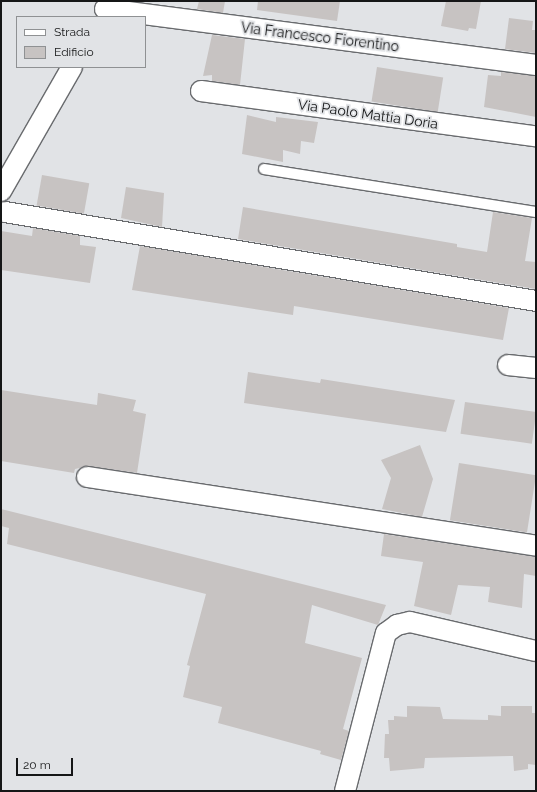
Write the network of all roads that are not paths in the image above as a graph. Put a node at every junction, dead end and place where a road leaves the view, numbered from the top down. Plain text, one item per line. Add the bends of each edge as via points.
1 (105, 9) edge
2 (536, 65) edge
3 (71, 68) edge
4 (201, 91) dead end
5 (536, 136) edge
6 (264, 169) dead end
7 (1, 191) edge
8 (5, 212) dead end
9 (536, 212) edge
10 (536, 300) edge
11 (508, 364) dead end
12 (536, 368) edge
13 (87, 478) dead end
14 (536, 546) edge
15 (536, 651) edge
16 (345, 791) edge

1 - 2 street, Via Francesco Fiorentino
3 - 7 street
4 - 5 street, Via Paolo Mattia Doria
6 - 9 lane
8 - 10 street
11 - 12 street
13 - 14 street
15 - 16 street via 410,622 386,633

